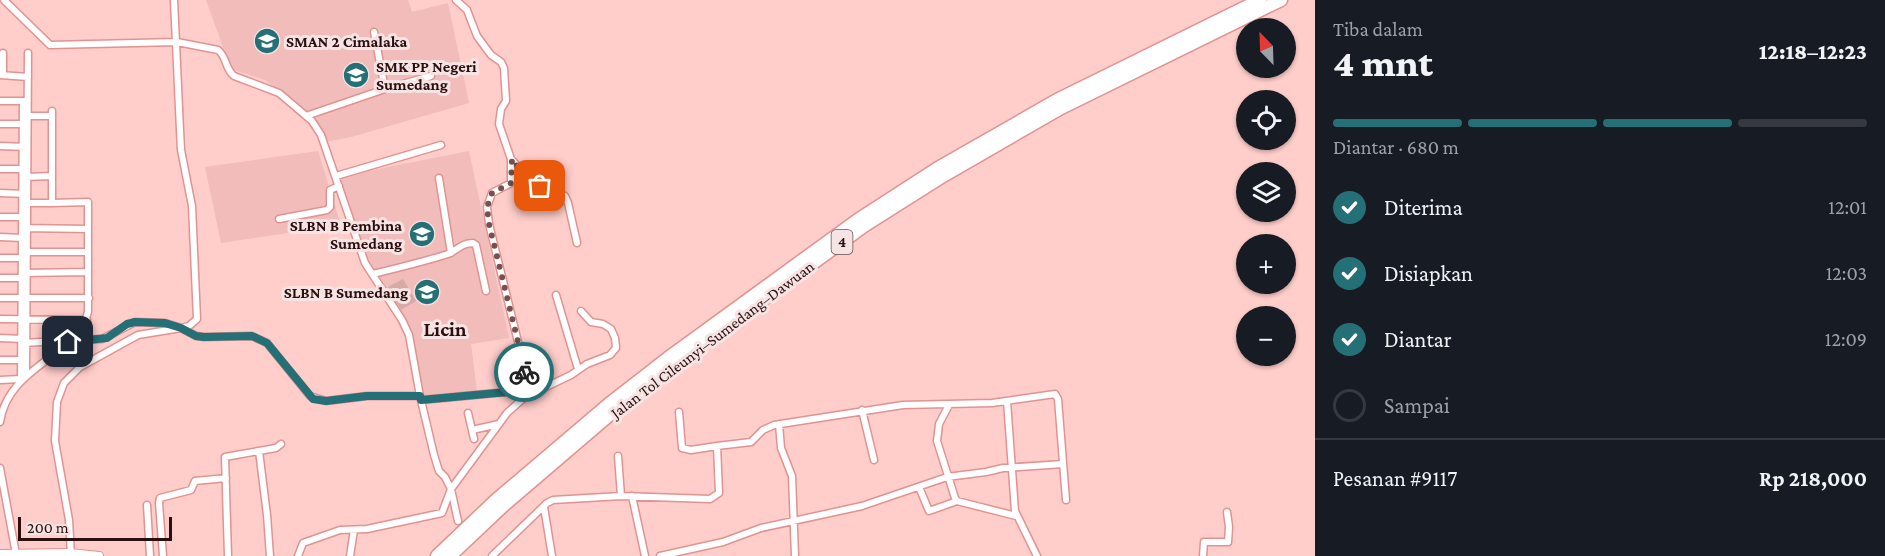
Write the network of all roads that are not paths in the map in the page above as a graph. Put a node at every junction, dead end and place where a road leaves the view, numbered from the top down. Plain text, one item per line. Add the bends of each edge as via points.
1 (4, 0) edge
2 (174, 0) edge
3 (456, 0) edge
4 (1260, 0) edge
5 (1281, 0) edge
6 (374, 32) dead end
7 (177, 42) junction
8 (3, 53) dead end
9 (28, 53) dead end
10 (2, 75) edge
11 (431, 76) dead end
12 (28, 77) junction
13 (385, 88) junction
14 (0, 101) edge
15 (25, 101) junction
16 (24, 115) junction
17 (306, 116) junction
18 (0, 124) edge
19 (25, 124) junction
20 (441, 145) dead end
21 (0, 147) edge
22 (25, 147) junction
23 (512, 159) junction
24 (0, 169) edge
25 (25, 169) junction
26 (52, 176) junction
27 (336, 176) junction
28 (25, 177) junction
29 (439, 178) dead end
30 (339, 186) junction
31 (0, 193) edge
32 (25, 194) junction
33 (52, 202) junction
34 (24, 203) junction
35 (0, 217) edge
36 (24, 217) junction
37 (279, 219) dead end
38 (24, 228) junction
39 (88, 229) junction
40 (0, 237) edge
41 (24, 238) junction
42 (577, 243) dead end
43 (87, 252) junction
44 (451, 253) junction
45 (24, 255) junction
46 (0, 258) edge
47 (87, 272) junction
48 (373, 274) junction
49 (24, 275) junction
50 (0, 278) edge
51 (486, 291) dead end
52 (556, 295) dead end
53 (0, 298) edge
54 (24, 298) junction
55 (89, 298) junction
56 (581, 311) dead end
57 (0, 319) edge
58 (24, 319) junction
59 (87, 320) junction
60 (181, 328) junction
61 (0, 338) edge
62 (24, 341) junction
63 (68, 342) junction
64 (0, 360) edge
65 (24, 360) junction
66 (578, 369) junction
67 (23, 378) junction
68 (0, 380) edge
69 (525, 396) junction
70 (420, 398) junction
71 (1006, 401) junction
72 (949, 405) junction
73 (862, 410) junction
74 (468, 412) dead end
75 (679, 412) dead end
76 (0, 422) edge
77 (499, 424) junction
78 (779, 424) junction
79 (472, 430) junction
80 (474, 440) dead end
81 (282, 444) dead end
82 (717, 446) junction
83 (259, 451) junction
84 (618, 456) dead end
85 (874, 460) dead end
86 (1064, 464) junction
87 (0, 468) edge
88 (1012, 468) junction
89 (947, 477) junction
90 (226, 478) junction
91 (919, 487) junction
92 (451, 489) junction
93 (621, 496) junction
94 (632, 496) junction
95 (1066, 500) dead end
96 (957, 501) junction
97 (147, 505) dead end
98 (544, 507) junction
99 (1227, 512) dead end
100 (1016, 516) junction
101 (458, 521) dead end
102 (793, 521) junction
103 (354, 530) junction
104 (0, 554) edge
105 (16, 554) junction
106 (71, 554) edge
107 (35, 555) edge
108 (99, 556) edge
109 (150, 556) edge
110 (163, 556) edge
111 (228, 556) edge
112 (270, 556) edge
113 (298, 556) edge
114 (350, 556) edge
115 (437, 556) edge
116 (450, 556) edge
117 (492, 556) edge
118 (552, 556) edge
119 (645, 556) edge
120 (664, 556) edge
121 (795, 556) edge
122 (1037, 556) edge
123 (1203, 556) edge

1 - 7 street via 50,45
2 - 7 street
3 - 23 street via 467,10 477,36 504,68 506,101 499,124
4 - 115 highway, Jalan Tol Cileunyi–Sumedang–Dawuan / 4 via 1057,100 938,168 859,219 609,404
5 - 116 highway, Jalan Tol Cileunyi–Sumedang–Dawuan / 4 via 1061,108 864,226 614,411 502,506
6 - 13 street
7 - 17 street via 218,50 234,76 279,93
7 - 60 street via 181,150 192,206 197,315 194,322
8 - 10 street
9 - 12 street
10 - 12 street
11 - 13 street
12 - 15 street
13 - 17 street
14 - 15 street
15 - 16 street
16 - 19 street
16 - 26 street via 52,114
17 - 27 street via 321,135
18 - 19 street
19 - 22 street
20 - 27 street
21 - 22 street
22 - 25 street
23 - 42 street via 530,180 565,196
23 - 69 street via 511,183 492,193 487,207 520,350
24 - 25 street
25 - 28 street
26 - 28 street
26 - 33 street
27 - 30 street
28 - 32 street
29 - 44 street
30 - 37 street via 329,191 327,210
30 - 48 street via 365,263
31 - 32 street
32 - 34 street
33 - 34 street
33 - 39 street via 88,202
34 - 36 street
35 - 36 street
36 - 38 street
38 - 39 street
38 - 41 street
39 - 43 street
40 - 41 street
41 - 45 street
43 - 45 street
43 - 47 street
44 - 48 street
44 - 51 street via 461,244 475,244
45 - 46 street
45 - 49 street
47 - 49 street
47 - 55 street
48 - 70 street via 409,335
49 - 50 street
49 - 54 street
52 - 66 street
53 - 54 street
54 - 55 street
54 - 58 street
55 - 59 street
56 - 66 street via 591,322 611,329 616,348 610,355
57 - 58 street
58 - 59 street
58 - 62 street
59 - 63 street
60 - 63 street via 135,322 107,338
60 - 70 street via 204,337 258,337 276,352 313,399
60 - 106 street via 138,335 80,367 64,382 57,402 55,441
61 - 62 street
62 - 63 street
62 - 65 street
63 - 67 street
64 - 65 street
65 - 67 street
66 - 69 street
67 - 68 street
67 - 76 street
69 - 70 street via 517,391
69 - 77 street
70 - 92 street via 439,470
71 - 72 street
71 - 86 street via 1051,393 1056,396
71 - 88 street
72 - 73 street
72 - 89 street via 937,437
73 - 78 street
73 - 85 street
74 - 79 street
75 - 82 street via 682,448
77 - 79 street
77 - 92 street
78 - 82 street via 763,430 751,442
78 - 102 street via 781,448 792,476
79 - 80 street
81 - 83 street
82 - 94 street via 719,493 713,498
83 - 90 street via 226,456
83 - 112 street
84 - 93 street
86 - 88 street
86 - 95 street
87 - 105 street
88 - 89 street
88 - 100 street
89 - 91 street
89 - 96 street
90 - 110 street via 195,481 191,490 160,498
90 - 111 street
91 - 96 street via 929,511
91 - 102 street via 862,506
92 - 101 street
92 - 103 street via 442,513
93 - 94 street
93 - 98 street via 561,498
94 - 119 street
96 - 100 street
97 - 109 street
98 - 117 street
98 - 118 street
99 - 123 street via 1228,542 1204,542
100 - 122 street
102 - 120 street
102 - 121 street
103 - 113 street via 340,530 309,540
103 - 114 street
104 - 105 street
105 - 107 street
106 - 107 street
106 - 108 street

